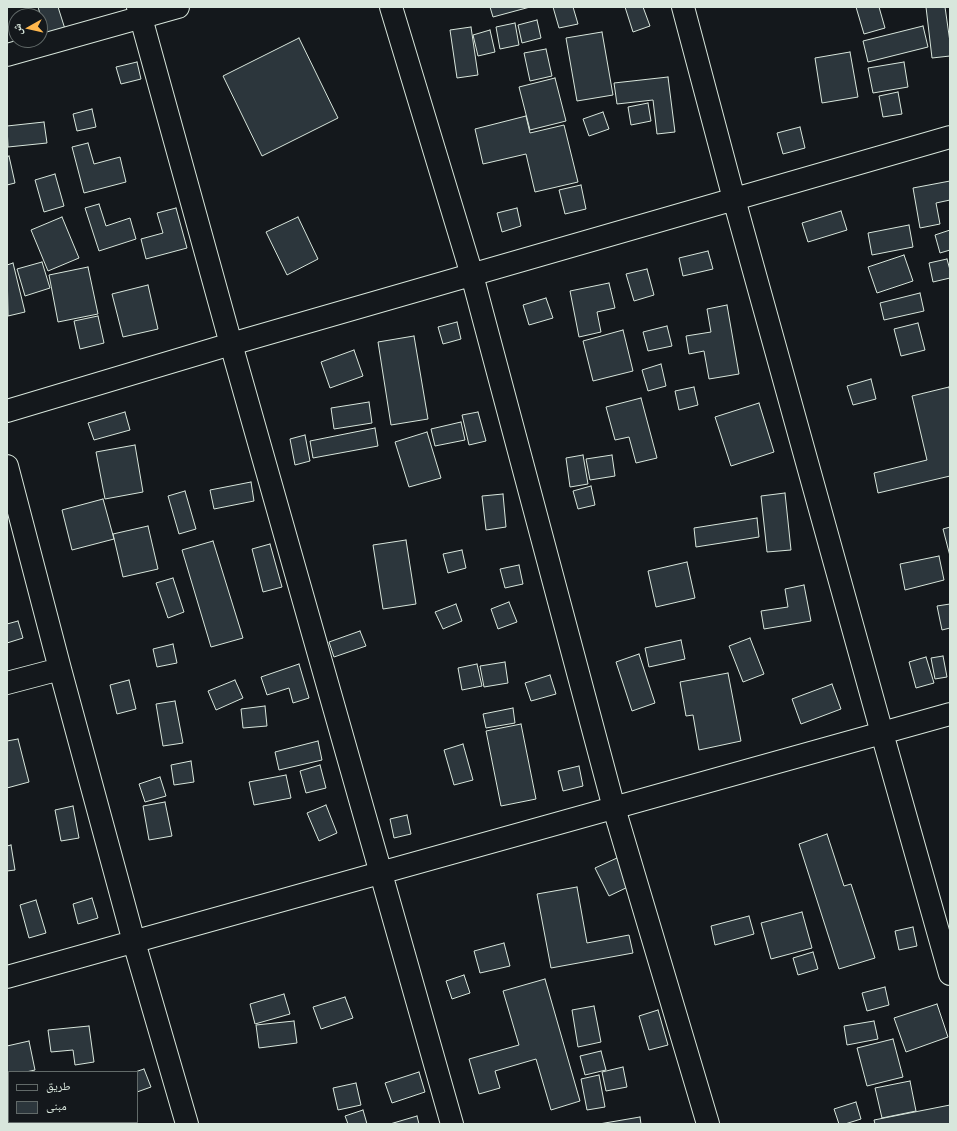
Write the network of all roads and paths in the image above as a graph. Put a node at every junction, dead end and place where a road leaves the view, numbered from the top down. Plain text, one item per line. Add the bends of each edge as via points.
1 (178, 7) edge
2 (391, 7) edge
3 (683, 7) edge
4 (140, 12) edge
5 (7, 55) edge
6 (950, 137) edge
7 (734, 199) junction
8 (472, 275) junction
9 (231, 344) junction
10 (7, 411) edge
11 (7, 466) edge
12 (60, 669) junction
13 (7, 683) edge
14 (950, 714) edge
15 (882, 733) junction
16 (614, 808) junction
17 (381, 873) junction
18 (134, 942) junction
19 (950, 974) edge
20 (7, 977) edge
21 (187, 1124) edge
22 (452, 1124) edge
23 (708, 1124) edge

1 - 4 street
2 - 8 street
3 - 7 street
4 - 5 street
4 - 9 street
6 - 7 street
7 - 8 street
7 - 15 street
8 - 9 street
8 - 16 street
9 - 10 street
9 - 17 street
11 - 12 street
12 - 13 street
12 - 18 street
14 - 15 street
15 - 16 street
15 - 19 street
16 - 17 street
16 - 23 street
17 - 18 street
17 - 22 street
18 - 20 street
18 - 21 street

